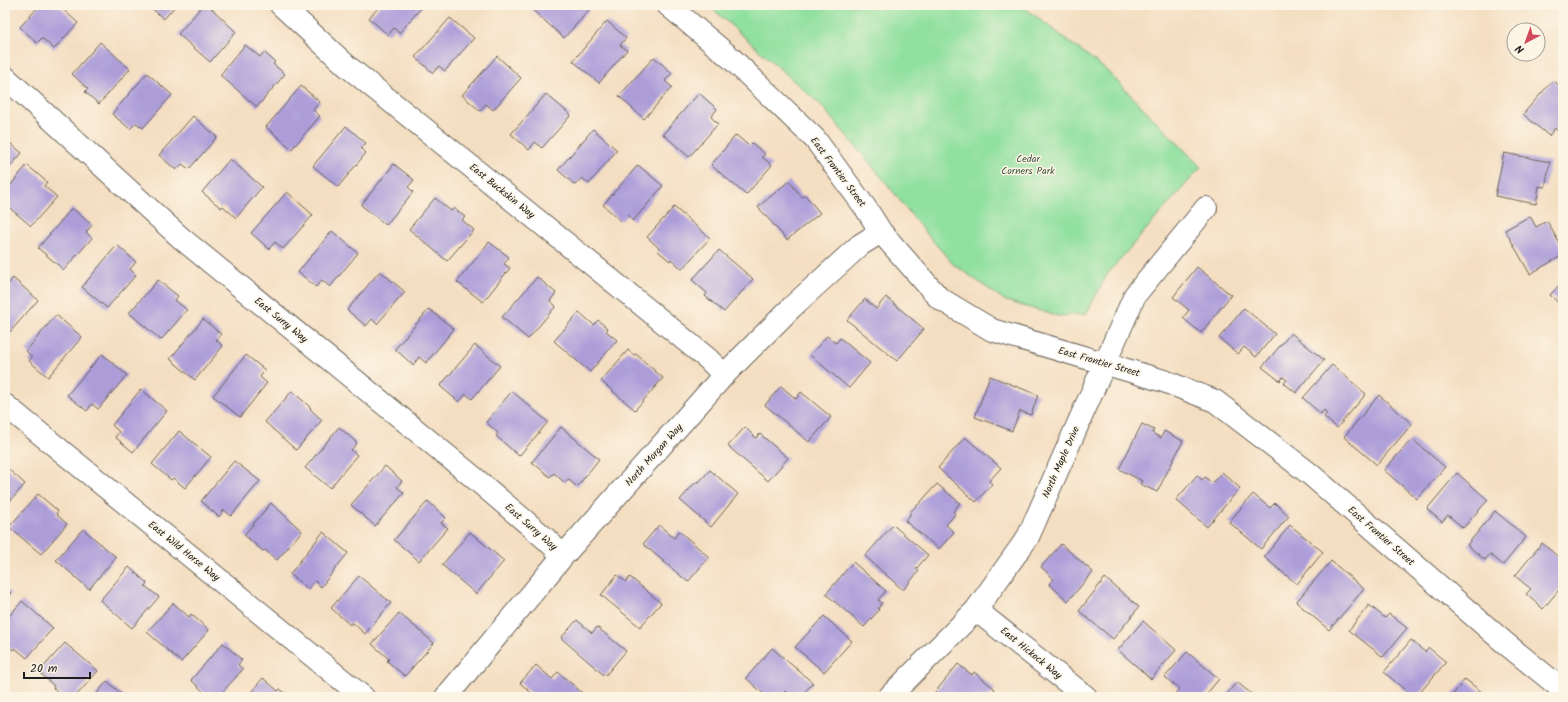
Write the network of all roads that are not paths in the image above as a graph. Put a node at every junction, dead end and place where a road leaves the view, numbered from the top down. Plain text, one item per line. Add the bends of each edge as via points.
1 (281, 5) edge
2 (668, 5) edge
3 (5, 77) edge
4 (1206, 208) dead end
5 (881, 232) junction
6 (1104, 364) junction
7 (724, 375) junction
8 (5, 405) edge
9 (563, 556) junction
10 (976, 610) junction
11 (1563, 690) edge
12 (363, 697) edge
13 (446, 697) edge
14 (889, 697) edge
15 (1086, 697) edge

1 - 7 street, East Buckskin Way via 347,66 641,304
2 - 5 street, East Frontier Street via 732,59 815,139
3 - 9 street, East Surry Way via 181,238 472,476
4 - 6 street, North Maple Drive via 1135,295
5 - 6 street, East Frontier Street via 939,298 992,330
5 - 7 street, North Morgan Way via 860,245 804,296
6 - 10 street, North Maple Drive via 1028,537
6 - 11 street, East Frontier Street via 1164,381 1215,401 1310,474
7 - 9 street, North Morgan Way
8 - 12 street, East Wild Horse Way
9 - 13 street, North Morgan Way
10 - 14 street, North Maple Drive
10 - 15 street, East Hickock Way

